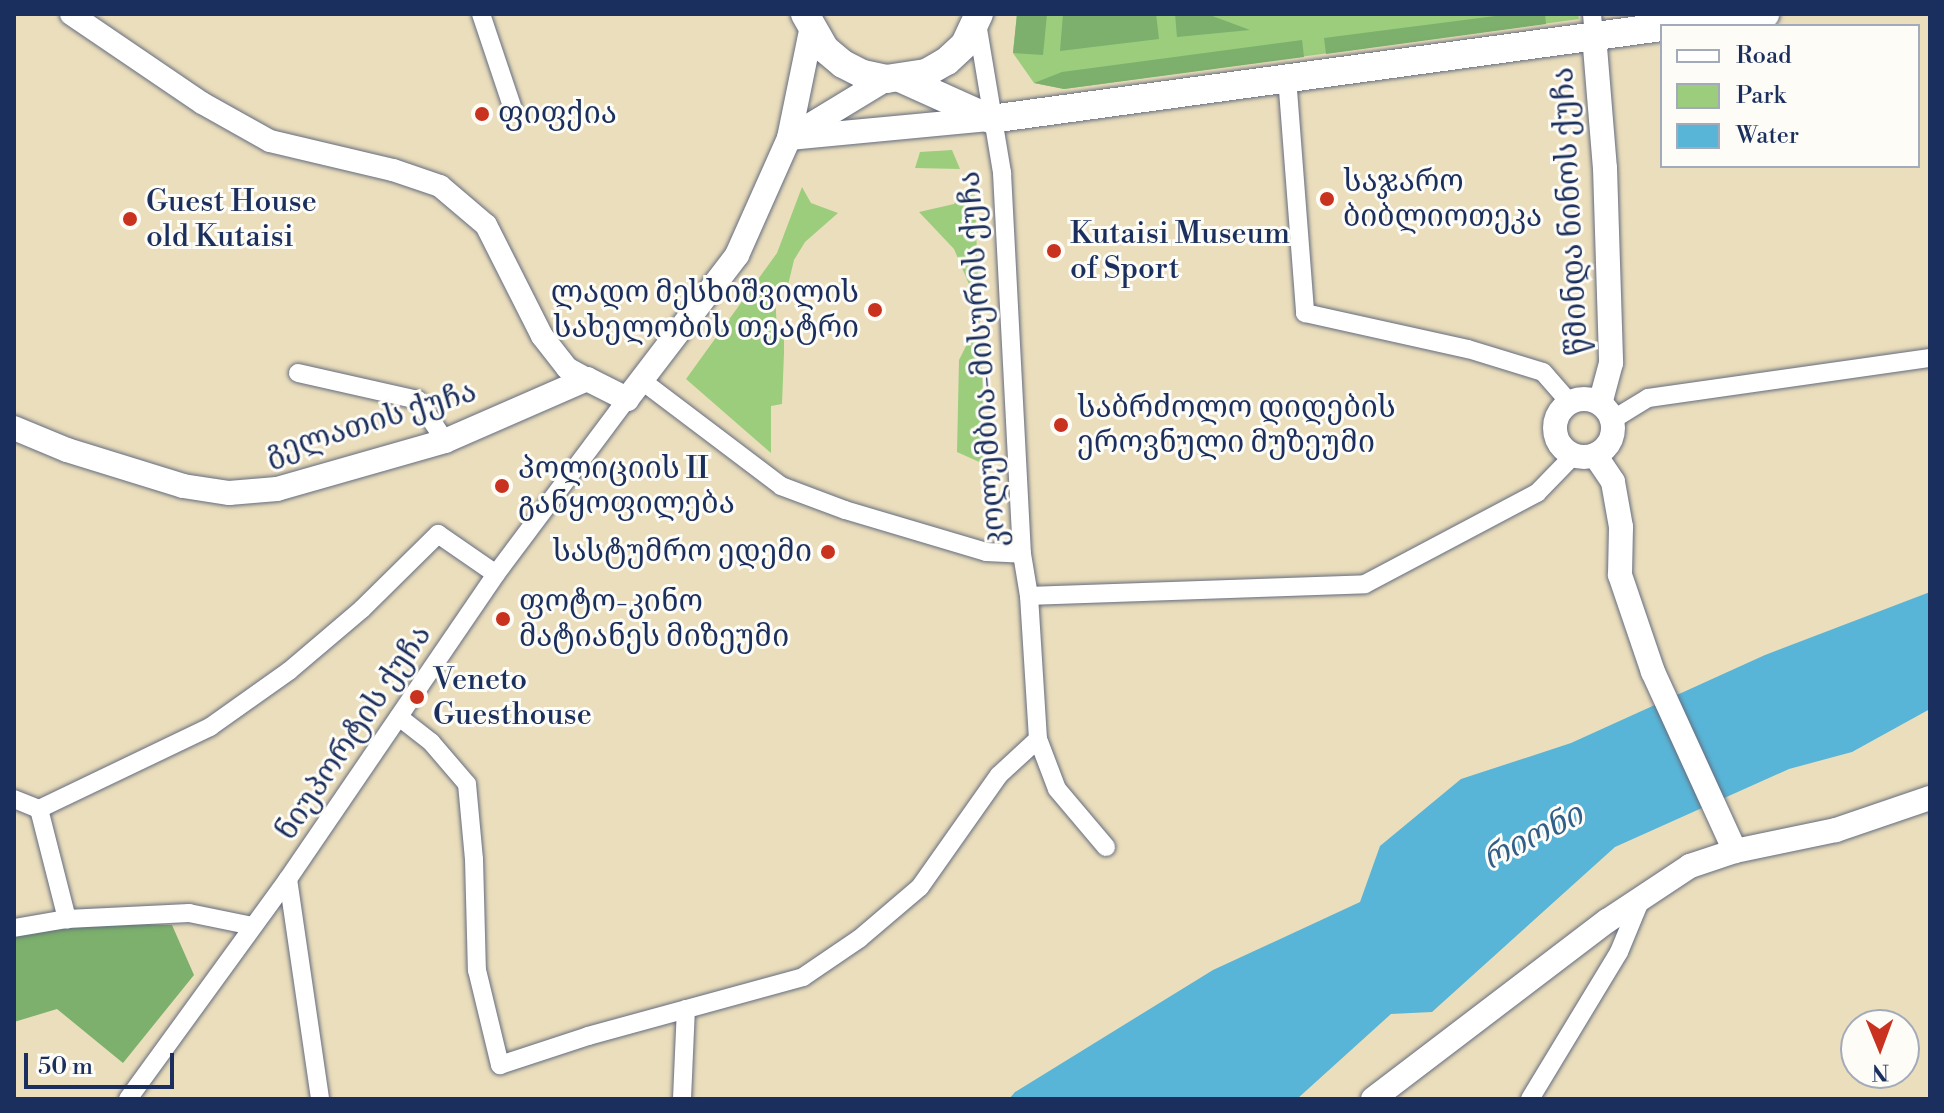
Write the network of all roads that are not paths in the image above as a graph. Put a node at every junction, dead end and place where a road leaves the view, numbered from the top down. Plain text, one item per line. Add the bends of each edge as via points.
1 (71, 14) edge
2 (481, 14) edge
3 (1765, 14) edge
4 (978, 18) edge
5 (808, 22) edge
6 (1685, 24) edge
7 (1593, 25) edge
8 (1660, 27) edge
9 (1287, 77) junction
10 (894, 79) junction
11 (513, 109) dead end
12 (991, 119) junction
13 (789, 138) junction
14 (1930, 358) edge
15 (298, 373) dead end
16 (587, 379) junction
17 (634, 390) junction
18 (1570, 403) junction
19 (1606, 412) junction
20 (14, 428) edge
21 (445, 441) junction
22 (1584, 455) junction
23 (1022, 554) junction
24 (496, 574) junction
25 (1029, 596) junction
26 (399, 717) junction
27 (1038, 739) junction
28 (1930, 798) edge
29 (14, 799) edge
30 (39, 809) junction
31 (1106, 847) dead end
32 (1735, 851) junction
33 (288, 879) junction
34 (1641, 898) junction
35 (67, 919) junction
36 (253, 926) junction
37 (14, 928) edge
38 (686, 1009) junction
39 (128, 1099) edge
40 (320, 1099) edge
41 (682, 1099) edge
42 (1373, 1099) edge
43 (1530, 1099) edge

1 - 16 street via 202,103 270,141 440,186 486,225 542,336 567,368
2 - 11 street
3 - 6 main road
4 - 10 main road via 965,44 947,61 926,73
4 - 12 street, კოლუმბია-მისურის ქუჩა
5 - 10 main road via 825,49 843,64
5 - 13 main road
7 - 8 main road
7 - 9 main road
7 - 19 main road, წმინდა ნინოს ქუჩა via 1605,168 1611,363
9 - 12 main road
9 - 18 street via 1305,313 1468,349 1543,372
10 - 12 main road
10 - 13 main road
12 - 13 main road
12 - 23 street, კოლუმბია-მისურის ქუჩა via 1002,173
13 - 17 main road via 737,255
14 - 19 street via 1648,398
15 - 21 street via 418,400
16 - 17 main road
16 - 21 main road, გელათის ქუჩა
17 - 23 street via 781,486 986,552
17 - 24 street, ნიუპორტის ქუჩა
18 - 19 main road via 1580,399
18 - 22 main road via 1556,420 1555,431 1558,441
19 - 22 main road via 1613,434 1606,447
20 - 21 main road, გელათის ქუჩა via 183,486 229,493 277,489
22 - 25 street via 1537,493 1365,584
22 - 32 main road via 1613,482 1621,527 1620,575 1653,672
23 - 25 street, კოლუმბია-მისურის ქუჩა
24 - 26 street, ნიუპორტის ქუჩა
24 - 30 street via 438,534 289,671 210,727
25 - 27 street, კოლუმბია-მისურის ქუჩა
26 - 33 street, ნიუპორტის ქუჩა
26 - 38 street via 431,742 467,784 477,970 500,1065
27 - 31 street, კოლუმბია-მისურის ქუჩა via 1057,789
27 - 38 street via 999,775 920,887 859,939 803,977
28 - 32 main road via 1836,830
29 - 30 street
30 - 35 street
32 - 34 main road via 1690,866
33 - 36 street, ნიუპორტის ქუჩა
33 - 40 street
34 - 42 main road
34 - 43 street via 1619,952
35 - 36 street via 189,913
35 - 37 street
36 - 39 street, ნიუპორტის ქუჩა
38 - 41 street

